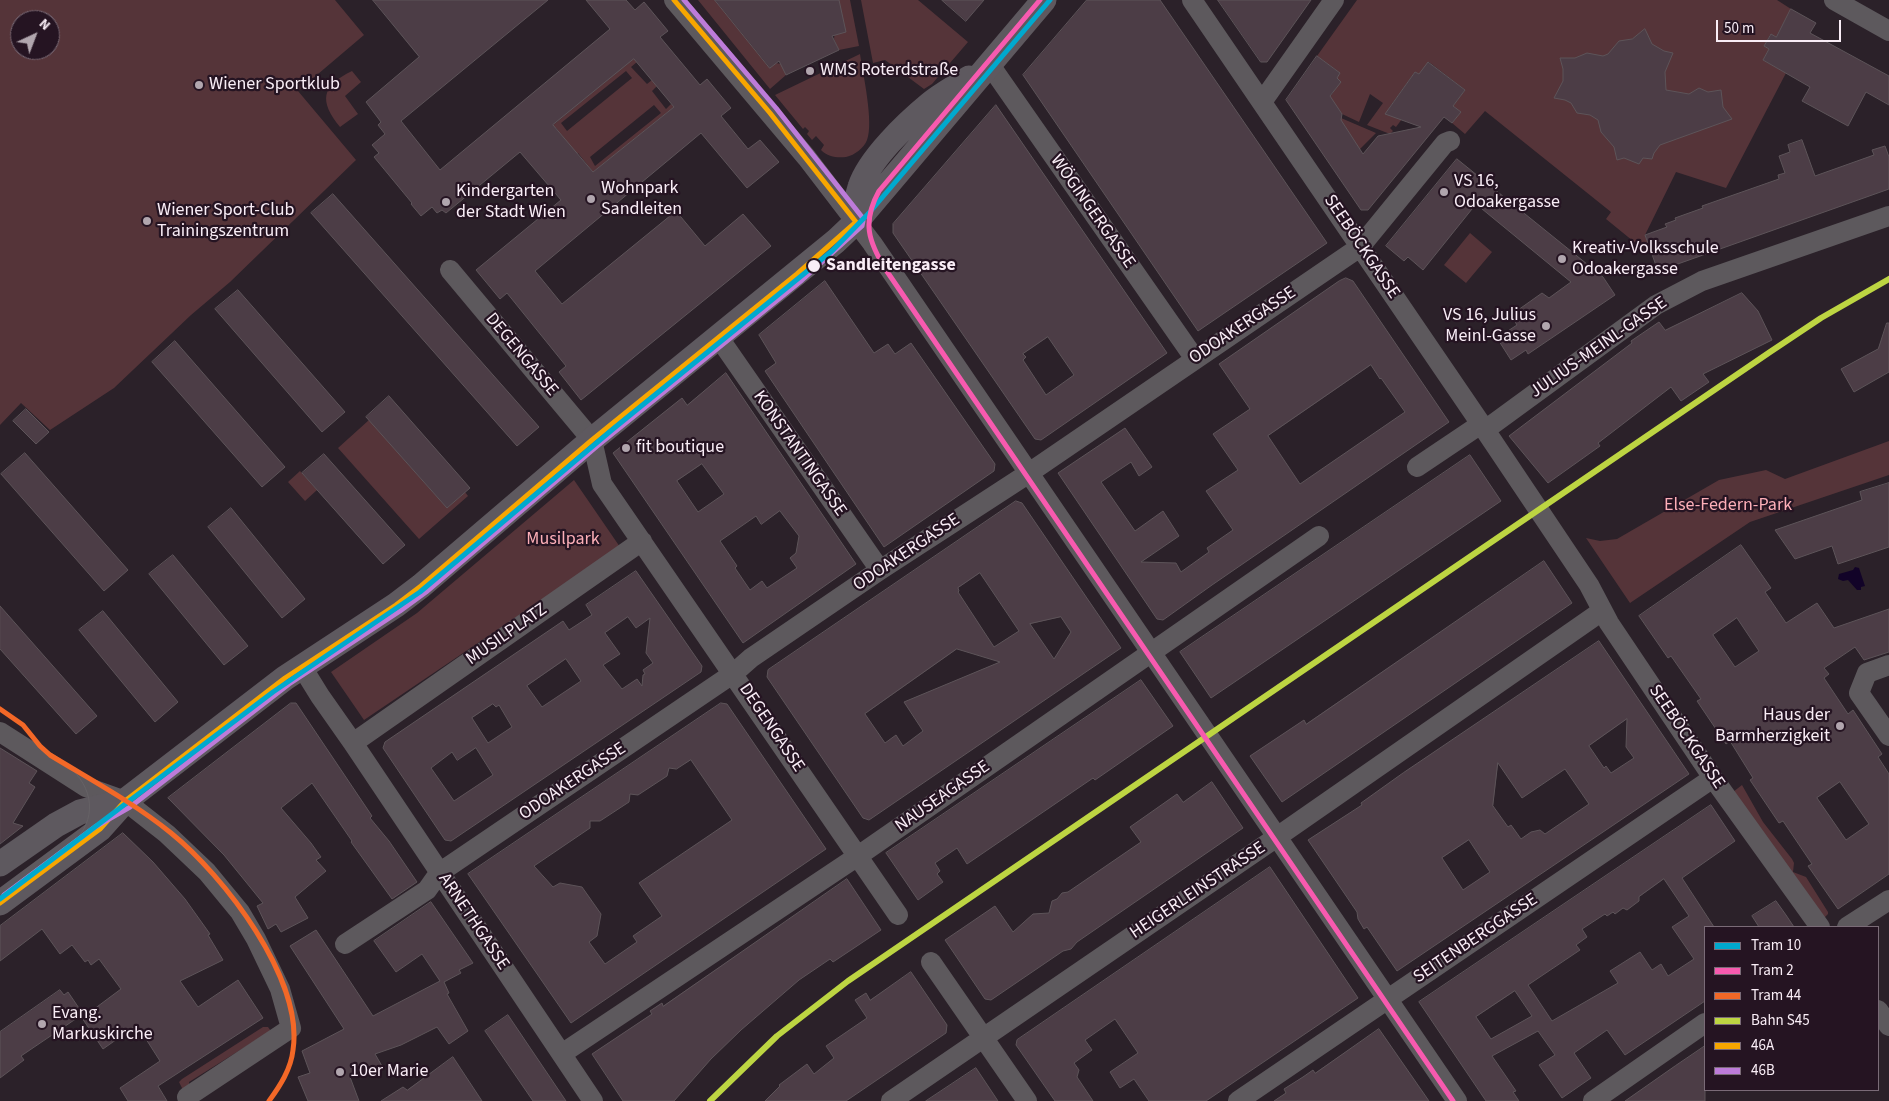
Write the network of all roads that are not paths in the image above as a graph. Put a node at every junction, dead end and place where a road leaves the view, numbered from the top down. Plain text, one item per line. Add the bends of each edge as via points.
1 (674, 0) edge
2 (1044, 0) edge
3 (1192, 0) edge
4 (1334, 0) edge
5 (1834, 0) edge
6 (1889, 31) edge
7 (990, 65) junction
8 (1262, 102) junction
9 (1450, 141) dead end
10 (1889, 216) edge
11 (856, 222) junction
12 (1360, 247) junction
13 (450, 270) dead end
14 (719, 338) junction
15 (1194, 359) junction
16 (1483, 427) junction
17 (592, 440) junction
18 (1417, 467) dead end
19 (1029, 473) junction
20 (1319, 536) dead end
21 (642, 541) junction
22 (880, 570) junction
23 (1602, 611) junction
24 (1152, 653) junction
25 (1889, 666) edge
26 (302, 667) junction
27 (734, 673) junction
28 (0, 732) edge
29 (1889, 736) edge
30 (354, 743) junction
31 (1714, 778) junction
32 (124, 801) junction
33 (1277, 837) junction
34 (858, 856) junction
35 (0, 864) edge
36 (439, 873) junction
37 (1889, 900) edge
38 (0, 903) edge
39 (898, 915) dead end
40 (1819, 926) edge
41 (1849, 926) edge
42 (345, 944) dead end
43 (931, 962) dead end
44 (1388, 999) junction
45 (1879, 1011) edge
46 (1704, 1024) edge
47 (1889, 1026) edge
48 (984, 1038) junction
49 (562, 1054) junction
50 (189, 1101) edge
51 (594, 1101) edge
52 (891, 1101) edge
53 (1027, 1101) edge
54 (1238, 1101) edge
55 (1457, 1101) edge
56 (1593, 1101) edge

1 - 11 street
2 - 7 main road
3 - 8 street, SEEBÖCKGASSE
4 - 8 street
5 - 6 street
7 - 11 main road
7 - 15 street, WÖGINGERGASSE
8 - 12 street, SEEBÖCKGASSE
9 - 12 street, ODOAKERGASSE via 1445,143
10 - 16 street, JULIUS-MEINL-GASSE via 1702,281 1656,305
11 - 14 main road
11 - 19 street
12 - 15 street, ODOAKERGASSE
12 - 16 street, SEEBÖCKGASSE
13 - 17 street, DEGENGASSE
14 - 17 main road
14 - 22 street, KONSTANTINGASSE
15 - 19 street, ODOAKERGASSE
16 - 18 street
16 - 23 street, SEEBÖCKGASSE via 1589,585
17 - 21 street via 602,484
17 - 26 main road via 421,586
19 - 22 street, ODOAKERGASSE
19 - 24 street
20 - 24 street, NAUSEAGASSE
21 - 27 street, DEGENGASSE
21 - 30 street, MUSILPLATZ
22 - 27 street, ODOAKERGASSE
23 - 31 street, SEEBÖCKGASSE
23 - 33 street, HEIGERLEINSTRASSE
24 - 33 street
24 - 34 street, NAUSEAGASSE
25 - 29 street via 1867,673 1859,694
26 - 30 street
26 - 32 main road
27 - 34 street, DEGENGASSE
27 - 36 street, ODOAKERGASSE
28 - 32 street via 86,787
30 - 36 street, ARNETHGASSE
31 - 40 street, SEEBÖCKGASSE
31 - 44 street, SEITENBERGGASSE
32 - 35 main road via 80,812
32 - 38 main road via 100,829
32 - 50 street via 194,859 240,912 280,990 291,1028 187,1097
33 - 44 street
33 - 48 street, HEIGERLEINSTRASSE
34 - 39 street, DEGENGASSE
34 - 49 street, NAUSEAGASSE
36 - 42 street, ODOAKERGASSE via 427,890
36 - 49 street, ARNETHGASSE
37 - 41 street
43 - 48 street
44 - 54 street, SEITENBERGGASSE
44 - 55 street
45 - 47 street
46 - 56 street
48 - 52 street, HEIGERLEINSTRASSE
48 - 53 street
49 - 51 street, ARNETHGASSE

